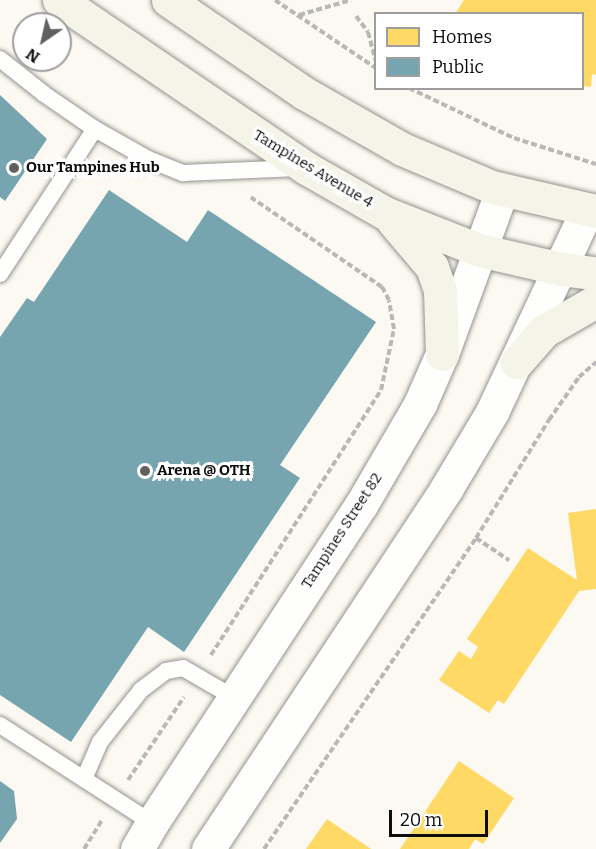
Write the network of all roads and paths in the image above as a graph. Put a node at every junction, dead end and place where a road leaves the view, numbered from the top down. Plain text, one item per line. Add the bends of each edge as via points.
1 (59, 0) edge
2 (168, 0) edge
3 (275, 0) edge
4 (351, 0) edge
5 (298, 16) junction
6 (356, 16) dead end
7 (374, 57) edge
8 (0, 59) edge
9 (374, 67) edge
10 (414, 90) edge
11 (95, 129) junction
12 (596, 164) edge
13 (306, 168) junction
14 (212, 171) junction
15 (502, 190) junction
16 (591, 211) edge
17 (385, 213) junction
18 (479, 250) junction
19 (561, 269) junction
20 (596, 273) edge
21 (0, 274) edge
22 (596, 301) edge
23 (441, 354) junction
24 (517, 362) junction
25 (596, 362) edge
26 (476, 538) junction
27 (509, 560) dead end
28 (197, 676) junction
29 (233, 698) junction
30 (0, 725) edge
31 (84, 779) junction
32 (116, 799) junction
33 (144, 836) edge
34 (84, 849) edge
35 (208, 849) edge
36 (264, 849) edge

1 - 13 main road, Tampines Avenue 4
2 - 15 main road via 304,93 354,122 412,153
3 - 5 path
4 - 5 path
5 - 9 path
6 - 7 path via 368,32
8 - 11 lane
10 - 12 path via 514,138
11 - 14 lane via 148,159 183,172
11 - 21 lane
13 - 14 lane
13 - 17 main road, Tampines Avenue 4
14 - 28 path via 382,287 389,300 394,329 381,390
15 - 16 main road
15 - 18 street, Tampines Street 82
16 - 19 street
17 - 18 main road, Tampines Avenue 4
17 - 23 main road via 432,267 440,290
18 - 19 main road, Tampines Avenue 4
18 - 23 street, Tampines Street 82
19 - 20 main road, Tampines Avenue 4
19 - 24 street
22 - 24 main road via 543,332
23 - 29 street, Tampines Street 82 via 420,404 361,505
24 - 35 street via 446,489
25 - 26 path via 579,377 549,420
26 - 27 path
26 - 36 path
28 - 29 lane
28 - 31 lane via 183,668 166,671 141,690 100,742
28 - 32 path
29 - 33 street, Tampines Street 82
30 - 31 lane
31 - 32 lane
32 - 33 lane
32 - 34 path

